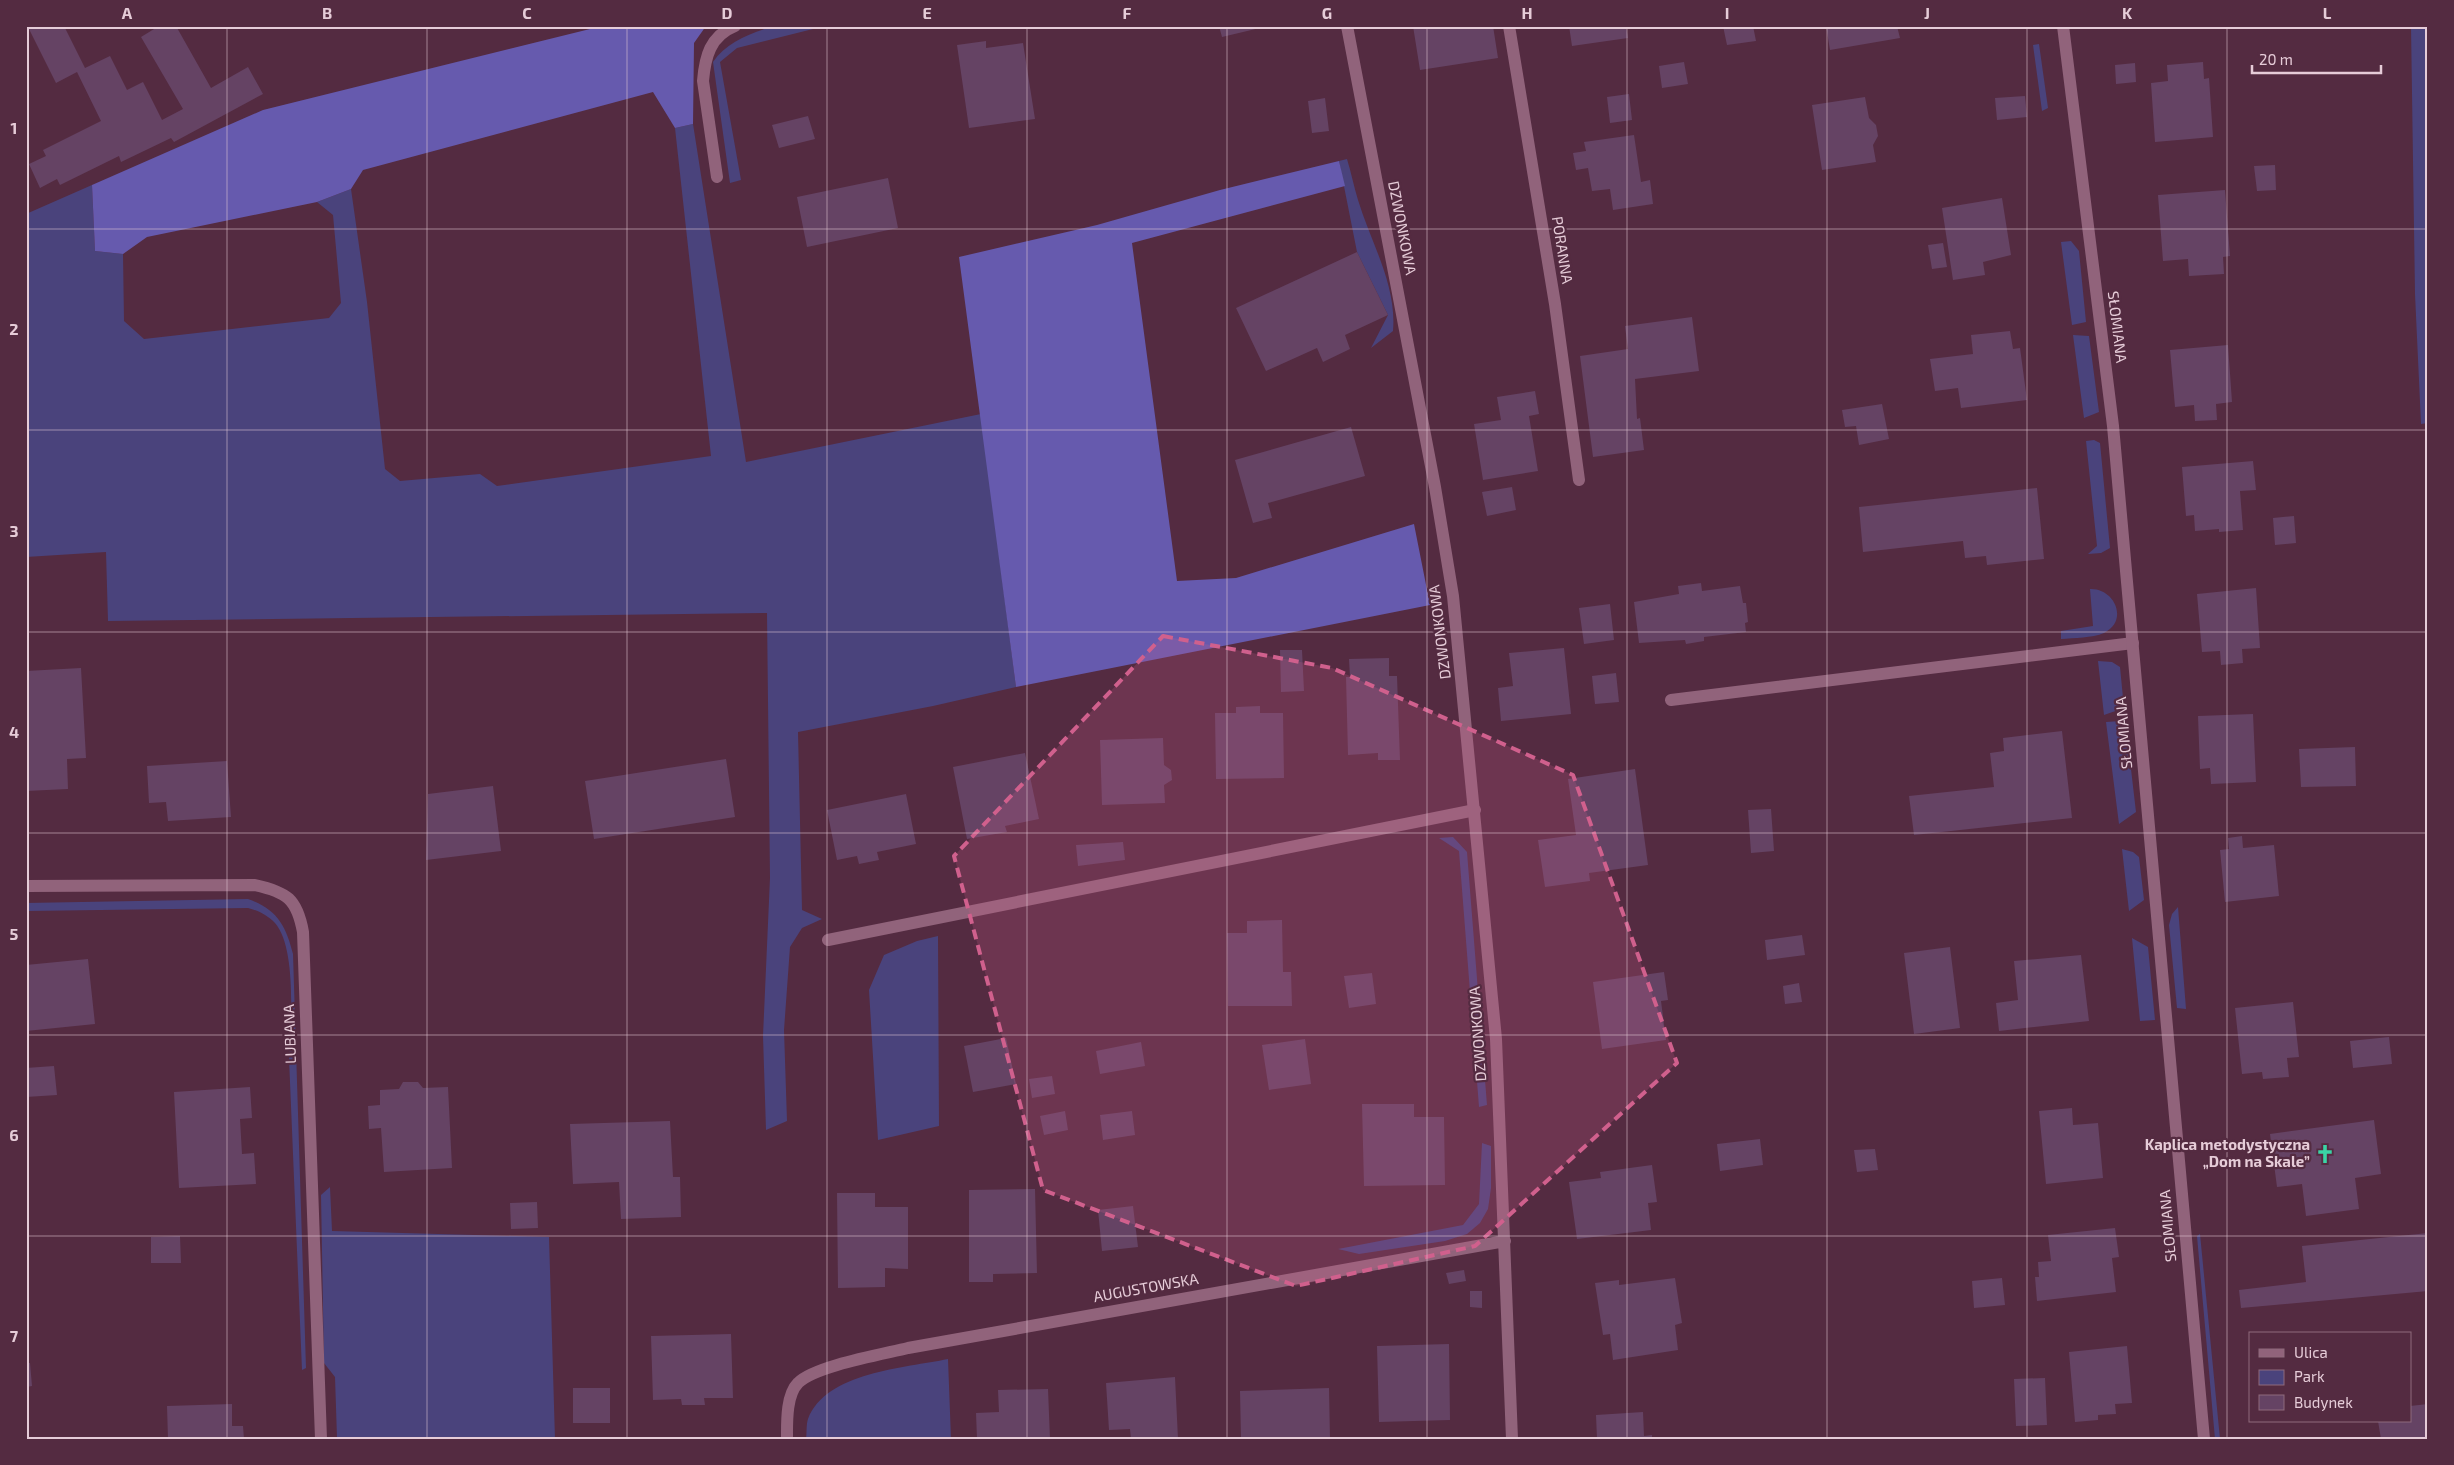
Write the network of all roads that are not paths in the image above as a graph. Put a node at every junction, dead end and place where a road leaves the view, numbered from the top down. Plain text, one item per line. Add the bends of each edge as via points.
1 (735, 26) edge
2 (1347, 26) edge
3 (1509, 26) edge
4 (2063, 26) edge
5 (718, 177) dead end
6 (1579, 480) dead end
7 (2133, 643) junction
8 (1671, 700) dead end
9 (1475, 810) junction
10 (26, 886) edge
11 (828, 940) dead end
12 (1506, 1241) junction
13 (321, 1439) edge
14 (787, 1439) edge
15 (1512, 1439) edge
16 (2204, 1439) edge

1 - 5 street via 715,40 707,51 704,69 703,81
2 - 9 street, DZWONKOWA via 1453,596
3 - 6 street, PORANNA via 1555,304
4 - 7 street, SŁOMIANA via 2114,426
7 - 8 street
7 - 16 street, SŁOMIANA
9 - 11 street
9 - 12 street, DZWONKOWA via 1496,1039
10 - 13 street, LUBIANA via 255,885 274,889 290,898 300,914
12 - 14 street, AUGUSTOWSKA via 908,1348 820,1370 797,1383 787,1409
12 - 15 street, DZWONKOWA

